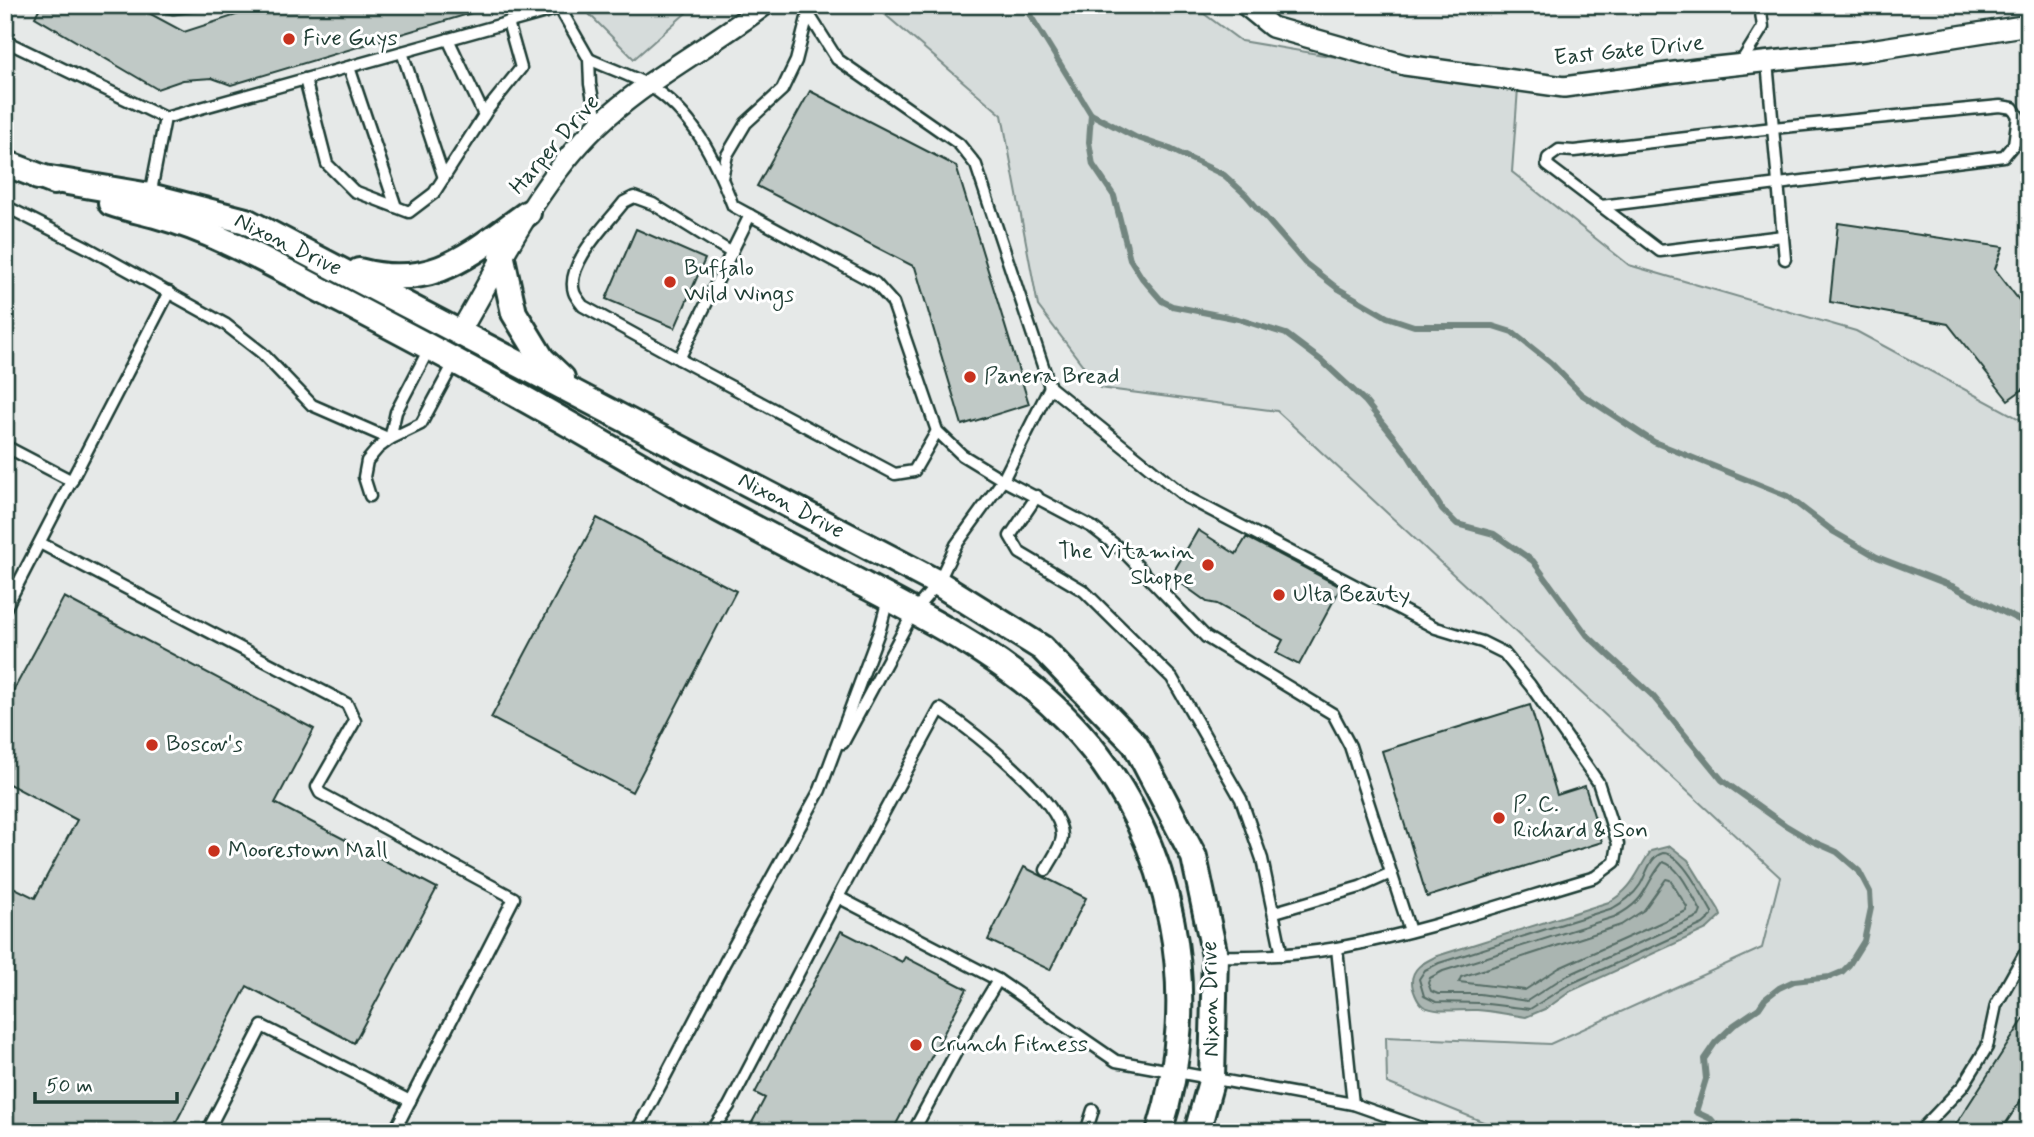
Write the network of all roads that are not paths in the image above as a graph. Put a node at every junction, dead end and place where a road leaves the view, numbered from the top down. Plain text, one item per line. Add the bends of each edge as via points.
1 (160, 5) edge
2 (196, 5) edge
3 (765, 5) edge
4 (1245, 5) edge
5 (1760, 5) edge
6 (559, 6) edge
7 (806, 9) edge
8 (508, 22) junction
9 (2029, 25) edge
10 (448, 39) junction
11 (5, 41) edge
12 (402, 52) junction
13 (589, 59) junction
14 (1767, 62) junction
15 (1740, 65) junction
16 (349, 67) junction
17 (304, 79) junction
18 (648, 85) junction
19 (484, 115) junction
20 (165, 118) junction
21 (598, 126) junction
22 (1773, 128) junction
23 (5, 163) edge
24 (38, 177) junction
25 (444, 178) junction
26 (722, 178) junction
27 (1778, 184) junction
28 (150, 196) junction
29 (5, 206) edge
30 (1601, 206) junction
31 (396, 207) junction
32 (528, 213) junction
33 (750, 215) junction
34 (1783, 236) junction
35 (732, 253) junction
36 (502, 258) junction
37 (1785, 258) dead end
38 (327, 263) junction
39 (169, 292) junction
40 (460, 332) junction
41 (430, 347) junction
42 (679, 359) junction
43 (455, 360) junction
44 (1050, 387) junction
45 (580, 396) junction
46 (937, 431) junction
47 (390, 439) junction
48 (5, 446) edge
49 (1003, 480) junction
50 (72, 481) junction
51 (370, 496) dead end
52 (1037, 496) junction
53 (40, 543) junction
54 (938, 583) junction
55 (888, 597) junction
56 (5, 609) edge
57 (914, 611) junction
58 (827, 771) junction
59 (1046, 870) dead end
60 (1391, 873) junction
61 (838, 897) junction
62 (1275, 912) junction
63 (1410, 931) junction
64 (1337, 948) junction
65 (2029, 952) edge
66 (1282, 955) junction
67 (1214, 956) junction
68 (998, 980) junction
69 (1173, 1070) junction
70 (1212, 1078) junction
71 (410, 1101) junction
72 (1353, 1104) junction
73 (1094, 1110) dead end
74 (207, 1132) edge
75 (394, 1132) edge
76 (636, 1132) edge
77 (711, 1132) edge
78 (913, 1132) edge
79 (1086, 1132) edge
80 (1159, 1132) edge
81 (1197, 1132) edge
82 (1433, 1132) edge
83 (1919, 1132) edge

1 - 2 lane
3 - 18 street, Harper Drive
4 - 15 street, East Gate Drive via 1272,27 1405,65 1564,87
5 - 15 lane via 1763,27
6 - 8 lane
6 - 13 lane
7 - 26 lane via 796,61 782,90 746,123 727,155
7 - 44 lane via 837,59 959,144 976,165
8 - 10 lane
8 - 19 lane via 521,68
9 - 14 street, East Gate Drive
10 - 12 lane
10 - 19 lane
11 - 20 lane
12 - 16 lane
12 - 25 lane
13 - 18 lane
13 - 21 lane
14 - 15 street, East Gate Drive
14 - 22 lane
16 - 17 lane
16 - 31 lane
17 - 20 lane
17 - 31 lane via 327,164 354,191
18 - 21 street, Harper Drive
18 - 26 lane via 676,106 696,131
19 - 25 lane
20 - 28 lane
21 - 32 street, Harper Drive
22 - 27 lane
22 - 27 lane via 2000,106 2013,108 2018,116 2014,144 2004,156
22 - 30 lane via 1559,150 1548,158 1547,165
23 - 24 street, Nixon Drive
24 - 28 street, Nixon Drive
24 - 41 street, Nixon Drive via 204,232
25 - 31 lane via 434,194 409,212
26 - 33 lane via 733,206
27 - 30 lane
27 - 34 lane
28 - 38 street, Nixon Drive via 246,220
29 - 39 lane
30 - 34 lane via 1660,251
32 - 36 street, Harper Drive
32 - 38 street via 470,255 439,271 409,278 372,275
33 - 35 lane
33 - 46 lane via 875,283 893,303
34 - 37 lane
35 - 42 lane
35 - 42 lane via 634,197 624,202 577,263 574,292 583,306
36 - 40 street, Harper Drive
36 - 45 street via 514,313 527,338
38 - 40 street, Nixon Drive
39 - 47 lane via 262,353 312,405
39 - 50 lane
40 - 41 street
40 - 43 street, Harper Drive
40 - 45 street, Nixon Drive
41 - 43 street, Nixon Drive
41 - 47 lane via 396,412
42 - 46 lane via 895,474 914,471
43 - 47 lane, Harper Drive via 421,424
43 - 55 street, Nixon Drive via 697,497
44 - 49 lane
44 - 63 lane via 1186,497 1436,628 1504,653 1598,782 1618,844 1615,862 1595,877
45 - 54 street, Nixon Drive
46 - 49 lane via 962,455
47 - 51 lane via 367,461 364,477
48 - 50 lane
49 - 52 lane
49 - 54 lane via 956,545
50 - 53 lane
52 - 60 lane via 1092,527 1123,551 1206,637 1333,714 1350,746
52 - 62 lane via 1010,536 1020,553 1084,591 1172,678 1241,799
53 - 56 lane
53 - 71 lane via 347,704 355,721 317,787 323,796 514,898
54 - 57 lane
54 - 67 street, Nixon Drive via 1042,648 1135,744 1194,857
55 - 57 street, Nixon Drive
55 - 58 lane
57 - 58 lane
57 - 69 street, Nixon Drive via 983,651 1051,704 1081,735 1129,805 1161,880 1179,960
58 - 76 lane
59 - 61 lane via 1062,838 1048,804 999,753 940,709
60 - 62 lane
60 - 63 lane
61 - 68 lane
61 - 77 lane via 729,1107
62 - 66 lane
63 - 64 lane
64 - 66 lane
64 - 72 lane
65 - 83 lane via 1996,1005 1987,1047 1963,1086
66 - 67 lane
67 - 70 street, Nixon Drive
68 - 69 lane via 1104,1055
68 - 78 lane
69 - 70 lane
69 - 80 street, Nixon Drive
70 - 72 lane
70 - 81 street, Nixon Drive
71 - 74 lane via 262,1026
71 - 75 lane
72 - 82 lane
73 - 79 lane

